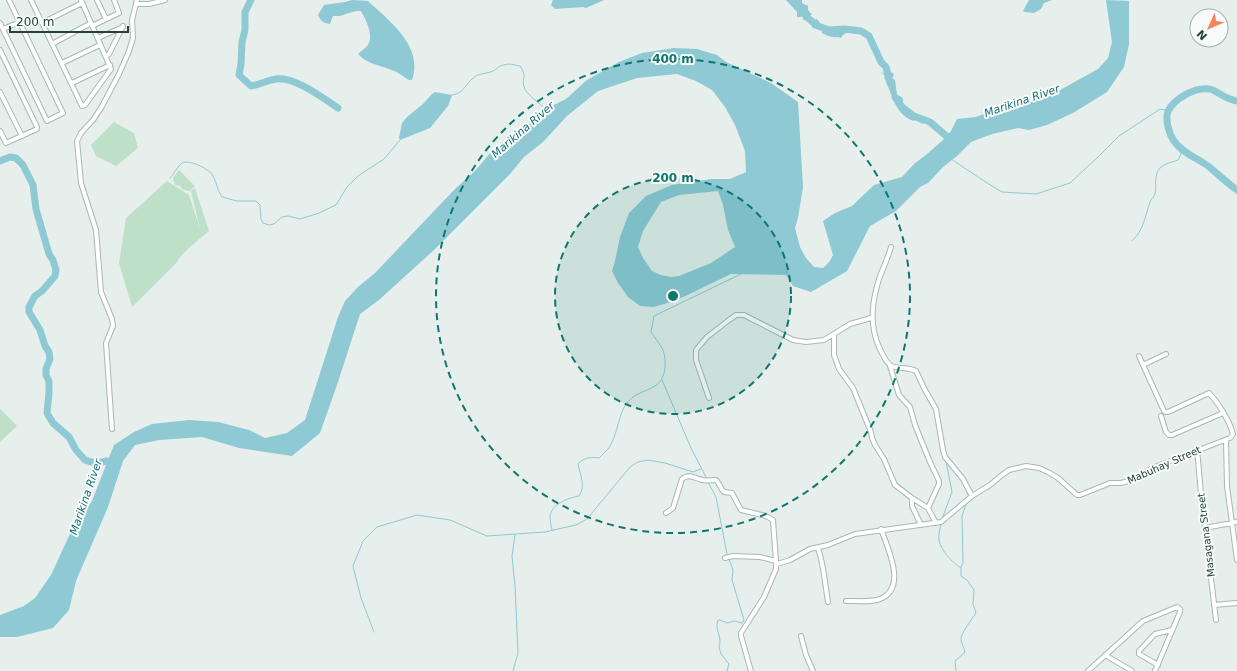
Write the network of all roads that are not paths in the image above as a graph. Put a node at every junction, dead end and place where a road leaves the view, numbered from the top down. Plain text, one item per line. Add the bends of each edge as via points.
1 (9, 0) edge
2 (31, 0) edge
3 (97, 0) edge
4 (114, 0) edge
5 (164, 0) edge
6 (81, 1) edge
7 (137, 2) edge
8 (106, 19) junction
9 (20, 22) junction
10 (0, 23) edge
11 (42, 23) junction
12 (92, 25) junction
13 (3, 30) junction
14 (98, 38) junction
15 (52, 44) junction
16 (100, 44) junction
17 (0, 50) edge
18 (106, 56) junction
19 (62, 63) junction
20 (110, 65) junction
21 (72, 83) junction
22 (0, 92) edge
23 (0, 131) edge
24 (22, 136) junction
25 (891, 247) dead end
26 (872, 318) junction
27 (834, 335) junction
28 (1166, 354) dead end
29 (1139, 356) dead end
30 (1143, 365) junction
31 (890, 366) junction
32 (709, 398) dead end
33 (1223, 414) junction
34 (1161, 416) dead end
35 (112, 429) dead end
36 (1234, 433) edge
37 (1226, 440) junction
38 (1197, 450) junction
39 (972, 496) junction
40 (912, 498) junction
41 (928, 508) junction
42 (666, 513) dead end
43 (936, 523) junction
44 (1235, 523) edge
45 (921, 525) junction
46 (1205, 528) junction
47 (881, 529) junction
48 (818, 548) junction
49 (725, 558) dead end
50 (1237, 560) edge
51 (776, 563) junction
52 (846, 601) dead end
53 (828, 602) dead end
54 (1237, 603) edge
55 (1214, 605) junction
56 (1216, 620) dead end
57 (1172, 630) junction
58 (801, 636) dead end
59 (1104, 655) junction
60 (1158, 665) junction
61 (751, 671) edge
62 (813, 671) edge
63 (1088, 671) edge
64 (1132, 671) edge
65 (1155, 671) edge

1 - 9 street
2 - 11 street
3 - 8 street
4 - 8 street via 119,13
5 - 7 street via 149,4
6 - 11 street
6 - 12 street
7 - 35 street via 132,20 133,38 129,51 101,108 77,141 81,184 96,230 101,292 113,326 106,344
8 - 12 street
9 - 13 street
9 - 13 street via 63,113 47,121
10 - 13 street
11 - 15 street
12 - 14 street
12 - 15 street
14 - 16 street
14 - 18 street via 123,26
15 - 19 street
16 - 18 street
16 - 19 street
17 - 24 street via 37,127
18 - 20 street
19 - 21 street
20 - 21 street
20 - 21 street via 110,71 84,106
22 - 24 street
23 - 24 street via 6,144
25 - 26 street via 879,279
26 - 27 street via 850,324
26 - 31 street via 877,342
27 - 32 street via 824,340 795,341 744,315 736,315 707,337 696,350 696,360
27 - 40 street via 834,355 857,396 875,445 895,485
28 - 30 street
29 - 30 street
30 - 33 street via 1166,412 1208,393
31 - 39 street via 916,371 936,409 943,450
31 - 41 street via 899,395 910,407 939,481
33 - 34 street via 1172,435 1166,432
33 - 36 street
36 - 37 street, Mabuhay Street
37 - 38 street, Mabuhay Street
37 - 44 street via 1227,486
38 - 39 street, Mabuhay Street via 1151,469 1132,480 1110,483 1080,495 1048,472 1026,466 1009,470
38 - 46 street, Masagana Street
39 - 43 street via 945,519
40 - 41 street
40 - 45 street via 912,506
41 - 43 street
42 - 51 street via 673,508 685,476 718,481 722,491 732,494 741,510 772,519
43 - 45 street
44 - 46 street
44 - 50 street
45 - 47 street
46 - 55 street, Masagana Street
47 - 48 street via 855,534
47 - 52 street via 893,564 893,587 879,599
48 - 51 street
48 - 53 street
49 - 51 street via 760,557
51 - 61 street via 776,569 764,596 741,633
54 - 55 street
55 - 56 street, Masagana Street
57 - 59 street via 1180,612 1178,607 1143,621
57 - 60 street
57 - 60 street via 1156,634 1139,651 1139,654
58 - 62 street
59 - 63 street
59 - 64 street
60 - 65 street

